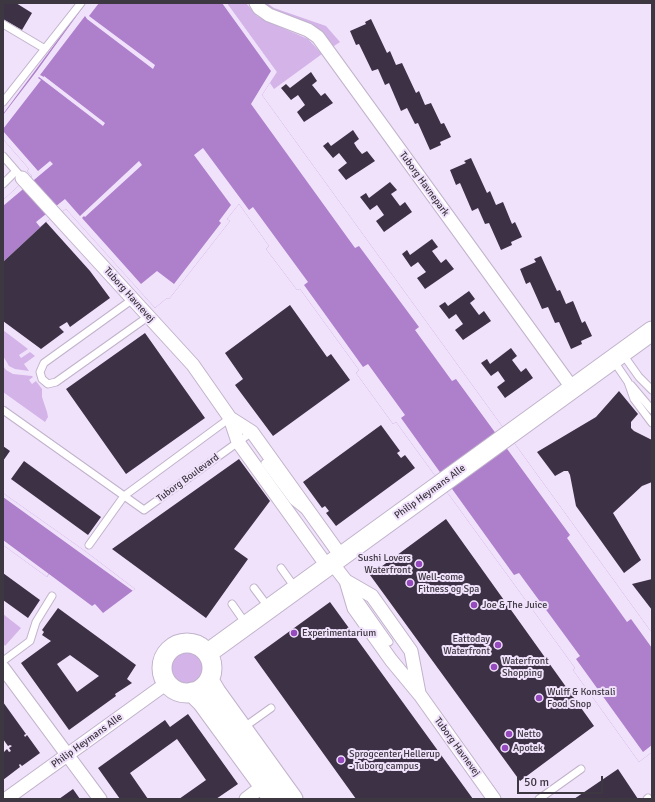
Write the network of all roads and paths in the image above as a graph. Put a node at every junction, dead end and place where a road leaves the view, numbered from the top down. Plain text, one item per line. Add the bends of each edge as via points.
1 (81, 3) edge
2 (256, 3) edge
3 (3, 24) edge
4 (45, 49) junction
5 (3, 102) edge
6 (3, 156) edge
7 (19, 174) junction
8 (3, 184) edge
9 (133, 299) junction
10 (149, 316) junction
11 (652, 331) edge
12 (618, 356) junction
13 (639, 377) junction
14 (628, 382) junction
15 (573, 389) junction
16 (652, 390) edge
17 (652, 396) edge
18 (3, 410) edge
19 (652, 410) edge
20 (230, 418) junction
21 (652, 423) edge
22 (252, 432) junction
23 (238, 442) junction
24 (265, 463) dead end
25 (124, 496) junction
26 (293, 501) junction
27 (312, 517) junction
28 (299, 527) junction
29 (89, 545) dead end
30 (333, 562) junction
31 (281, 568) dead end
32 (346, 582) junction
33 (254, 588) dead end
34 (296, 589) junction
35 (52, 596) dead end
36 (232, 604) dead end
37 (269, 608) junction
38 (247, 625) junction
39 (389, 642) dead end
40 (208, 653) junction
41 (3, 661) edge
42 (3, 668) edge
43 (209, 680) junction
44 (168, 683) junction
45 (192, 692) junction
46 (420, 695) junction
47 (271, 708) dead end
48 (242, 728) junction
49 (67, 755) junction
50 (581, 769) dead end
51 (279, 793) edge
52 (6, 799) edge
53 (100, 799) edge
54 (246, 799) edge
55 (494, 799) edge
56 (539, 799) edge

1 - 4 lane
2 - 15 street, Tuborg Havnepark via 269,15 308,30 318,37
3 - 4 lane
4 - 5 lane
6 - 7 lane
7 - 8 lane
7 - 9 street, Tuborg Havnevej
9 - 10 street, Tuborg Havnevej
9 - 10 lane via 44,363 40,372 42,379 48,384 56,382
10 - 20 street, Tuborg Havnevej via 193,365
11 - 12 street, Philip Heymans Alle
12 - 13 lane
12 - 14 lane
12 - 15 street, Philip Heymans Alle
13 - 16 lane
13 - 17 lane
14 - 19 lane
14 - 21 lane via 634,399
15 - 30 street, Philip Heymans Alle
18 - 25 lane, Tuborg Boulevard
20 - 22 street, Tuborg Havnevej
20 - 23 street, Tuborg Havnevej
20 - 25 lane
22 - 23 lane, Tuborg Boulevard
22 - 27 street, Tuborg Havnevej
23 - 25 lane, Tuborg Boulevard via 144,510
23 - 28 street, Tuborg Havnevej
24 - 26 lane
25 - 29 lane
26 - 27 lane
26 - 28 lane
27 - 30 street, Tuborg Havnevej
28 - 30 street, Tuborg Havnevej
30 - 32 street, Tuborg Havnevej
30 - 34 street, Philip Heymans Alle
31 - 34 lane
32 - 39 lane
32 - 46 street, Tuborg Havnevej via 354,608
32 - 46 street, Tuborg Havnevej via 372,596 411,650
33 - 37 lane
34 - 37 street, Philip Heymans Alle
35 - 41 lane via 36,622 30,641
36 - 38 lane
37 - 38 street, Philip Heymans Alle
38 - 40 street, Philip Heymans Alle
40 - 43 street via 212,667
40 - 44 street via 196,644 189,643 182,643 170,649 162,669
42 - 49 street
43 - 45 street via 199,690
43 - 48 street
44 - 45 street via 178,691
44 - 49 street, Philip Heymans Alle
45 - 51 street
46 - 55 street, Tuborg Havnevej
47 - 48 lane
48 - 51 street
49 - 52 street, Philip Heymans Alle
49 - 53 street
50 - 56 lane
51 - 54 street

